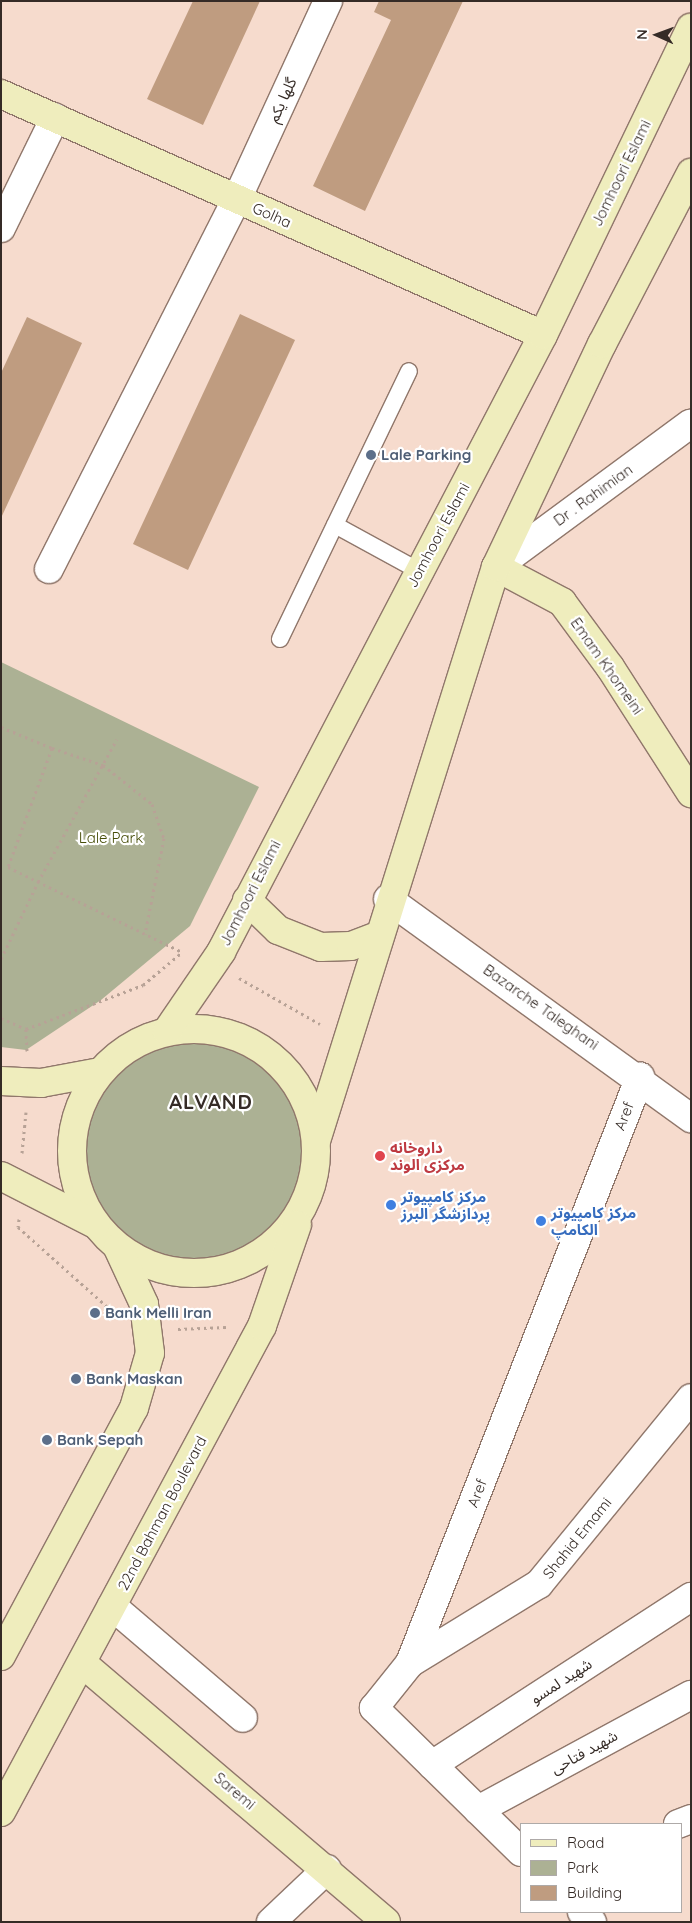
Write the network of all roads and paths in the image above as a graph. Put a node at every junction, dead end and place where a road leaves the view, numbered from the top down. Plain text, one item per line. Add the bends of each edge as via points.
1 (328, 1) edge
2 (691, 28) edge
3 (1, 94) edge
4 (56, 118) junction
5 (691, 173) edge
6 (237, 199) junction
7 (1, 228) edge
8 (543, 335) junction
9 (409, 371) dead end
10 (691, 422) edge
11 (335, 525) junction
12 (496, 567) junction
13 (49, 569) dead end
14 (420, 571) junction
15 (280, 639) dead end
16 (1, 727) edge
17 (117, 739) dead end
18 (52, 748) junction
19 (103, 765) junction
20 (691, 793) edge
21 (38, 882) junction
22 (388, 899) junction
23 (247, 900) junction
24 (145, 934) junction
25 (377, 936) junction
26 (182, 952) junction
27 (1, 959) edge
28 (213, 963) junction
29 (1, 1018) edge
30 (26, 1029) junction
31 (167, 1031) junction
32 (346, 1039) junction
33 (100, 1072) junction
34 (640, 1077) junction
35 (1, 1081) edge
36 (28, 1082) junction
37 (691, 1118) edge
38 (316, 1141) junction
39 (10, 1180) edge
40 (304, 1205) junction
41 (95, 1224) junction
42 (118, 1248) junction
43 (262, 1326) junction
44 (148, 1331) junction
45 (691, 1398) edge
46 (691, 1597) edge
47 (112, 1606) junction
48 (1, 1656) edge
49 (82, 1663) junction
50 (410, 1663) junction
51 (691, 1695) edge
52 (244, 1718) dead end
53 (432, 1764) junction
54 (478, 1810) junction
55 (1, 1812) edge
56 (520, 1851) edge
57 (327, 1869) junction
58 (583, 1913) edge
59 (271, 1922) edge
60 (386, 1922) edge
61 (592, 1922) edge

1 - 6 street, گلها یکم
2 - 8 main road, Jomhoori Eslami
3 - 4 main road, Golha
4 - 6 main road, Golha
4 - 7 street
5 - 12 main road via 602,344
6 - 8 main road, Golha
6 - 13 street, گلها یکم
8 - 14 main road, Jomhoori Eslami
9 - 11 lane
10 - 12 street, Dr . Rahimian
11 - 14 lane
11 - 15 lane
12 - 20 main road, Emam Khomeini via 562,602 610,667
12 - 22 main road
14 - 23 main road, Jomhoori Eslami
16 - 18 path
17 - 19 path
18 - 19 path
18 - 21 path via 8,867
19 - 21 path
19 - 24 path via 152,804 164,838
21 - 24 path
21 - 27 path
22 - 25 main road
22 - 34 street, Bazarche Taleghani
23 - 25 main road via 278,930 320,947 351,946
23 - 28 main road, Jomhoori Eslami
24 - 26 path
25 - 32 main road
26 - 28 path
26 - 30 path via 143,985
28 - 31 main road, Jomhoori Eslami
28 - 32 path
29 - 30 path
30 - 36 path
31 - 33 main road via 128,1047
31 - 38 main road via 209,1029 248,1040 283,1067 304,1097
32 - 38 main road
33 - 36 main road
33 - 41 main road via 82,1102 72,1139 75,1182
34 - 37 street, Bazarche Taleghani
34 - 50 street, Aref
35 - 36 main road
36 - 39 path
38 - 40 main road, 22nd Bahman Boulevard via 315,1167
39 - 41 main road
39 - 44 path via 18,1227 121,1320
40 - 42 main road via 276,1243 255,1258 224,1270 184,1274 149,1266
40 - 43 main road, 22nd Bahman Boulevard
41 - 42 main road
42 - 44 main road via 144,1304
43 - 44 path
43 - 47 main road, 22nd Bahman Boulevard
44 - 48 main road via 150,1353 134,1408
45 - 50 street, Shahid Emami via 540,1584
46 - 53 street, شهید لمسو
47 - 49 main road, 22nd Bahman Boulevard
47 - 52 street
49 - 55 main road, 22nd Bahman Boulevard
49 - 57 main road, Saremi
50 - 53 street, Aref via 374,1708
51 - 54 street, شهید فتاحی
53 - 54 street, Aref
54 - 56 street, Aref
57 - 59 street
57 - 60 main road, Saremi
58 - 61 street

